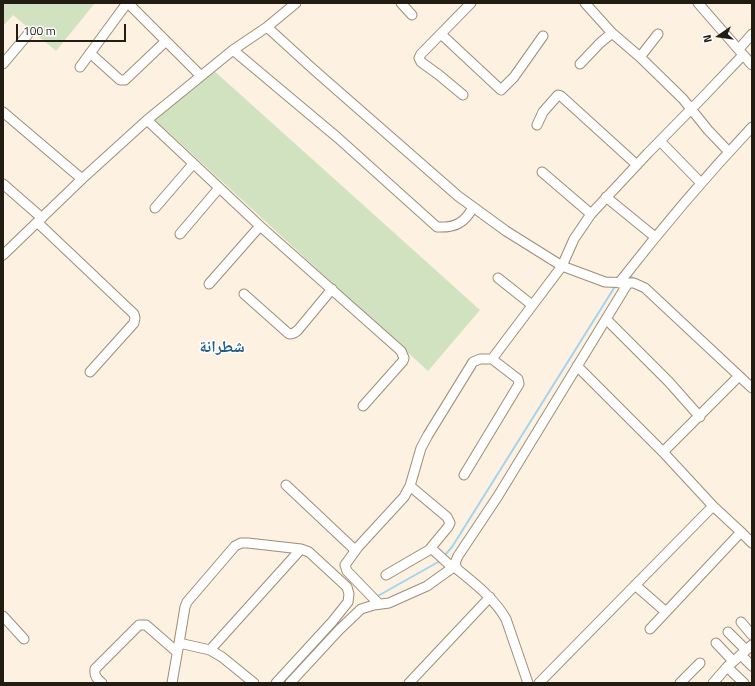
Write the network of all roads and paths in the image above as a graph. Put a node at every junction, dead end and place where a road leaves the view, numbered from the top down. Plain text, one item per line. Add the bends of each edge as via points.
1 (128, 3) edge
2 (296, 3) edge
3 (400, 3) edge
4 (585, 3) edge
5 (698, 3) edge
6 (469, 4) edge
7 (412, 15) dead end
8 (267, 27) junction
9 (29, 33) dead end
10 (612, 33) junction
11 (441, 34) junction
12 (658, 34) dead end
13 (752, 34) edge
14 (543, 36) dead end
15 (166, 41) junction
16 (233, 50) junction
17 (741, 52) junction
18 (90, 53) junction
19 (640, 57) junction
20 (3, 64) edge
21 (580, 64) dead end
22 (752, 65) edge
23 (80, 67) dead end
24 (201, 76) junction
25 (463, 95) dead end
26 (691, 110) junction
27 (3, 112) edge
28 (147, 120) junction
29 (537, 125) dead end
30 (752, 127) edge
31 (660, 141) junction
32 (729, 152) junction
33 (193, 164) junction
34 (637, 165) junction
35 (542, 172) dead end
36 (82, 179) junction
37 (701, 183) junction
38 (3, 184) edge
39 (219, 188) junction
40 (606, 197) junction
41 (473, 207) junction
42 (154, 208) dead end
43 (591, 214) junction
44 (39, 220) junction
45 (260, 226) junction
46 (180, 234) dead end
47 (654, 237) junction
48 (3, 241) edge
49 (10, 247) junction
50 (3, 255) edge
51 (562, 266) junction
52 (498, 278) dead end
53 (623, 283) junction
54 (209, 284) dead end
55 (332, 289) junction
56 (244, 294) dead end
57 (532, 305) junction
58 (606, 319) junction
59 (492, 359) junction
60 (577, 366) junction
61 (90, 372) dead end
62 (739, 376) junction
63 (752, 388) edge
64 (363, 406) dead end
65 (700, 417) junction
66 (664, 452) junction
67 (464, 475) dead end
68 (286, 485) dead end
69 (410, 486) junction
70 (713, 506) junction
71 (740, 532) junction
72 (752, 543) edge
73 (431, 548) junction
74 (301, 549) junction
75 (355, 550) junction
76 (454, 567) junction
77 (386, 575) dead end
78 (635, 585) junction
79 (490, 598) junction
80 (379, 604) junction
81 (666, 612) junction
82 (3, 616) edge
83 (741, 622) dead end
84 (650, 629) dead end
85 (728, 632) dead end
86 (752, 635) edge
87 (24, 639) dead end
88 (716, 643) dead end
89 (178, 648) junction
90 (210, 650) junction
91 (746, 650) edge
92 (700, 663) dead end
93 (730, 664) junction
94 (752, 666) edge
95 (102, 683) edge
96 (172, 683) edge
97 (254, 683) edge
98 (276, 683) edge
99 (290, 683) edge
100 (409, 683) edge
101 (528, 683) edge
102 (540, 683) edge
103 (680, 683) edge
104 (714, 683) edge
105 (744, 683) edge

1 - 15 street
1 - 18 street
2 - 8 street
3 - 7 street
4 - 10 street
5 - 17 street
6 - 11 street
8 - 16 street
8 - 41 street
9 - 20 street
10 - 19 street
10 - 21 street
11 - 14 street via 501,90 514,77
11 - 25 street via 419,58
12 - 19 street
13 - 17 street
15 - 18 street via 123,81
15 - 24 street
16 - 24 street
16 - 41 street via 338,138 437,227 452,227 462,222 469,216
17 - 22 street
17 - 26 street
18 - 23 street
19 - 26 street
24 - 28 street
26 - 31 street
26 - 32 street
27 - 36 street
28 - 33 street
28 - 36 street
29 - 34 street via 543,112 558,95 562,96
30 - 32 street
31 - 34 street
31 - 37 street
32 - 37 street
33 - 39 street
33 - 42 street
34 - 40 street
35 - 43 street
36 - 44 street
37 - 47 street
38 - 44 street
39 - 45 street
39 - 46 street
40 - 43 street
40 - 47 street
41 - 51 street
43 - 51 street via 574,239
44 - 49 street
44 - 61 street via 134,314 134,323
45 - 54 street
45 - 55 street
47 - 53 street
48 - 49 street
49 - 50 street
51 - 53 street via 606,282
51 - 57 street
52 - 57 street
53 - 58 street
53 - 62 street via 639,284 645,288
55 - 56 street via 298,330 291,334
55 - 64 street via 404,355 403,361
57 - 59 street
58 - 60 street
58 - 65 street
59 - 67 street via 518,379 519,384
59 - 69 street via 473,362 421,448
60 - 66 street
60 - 76 street via 498,496 458,556
62 - 63 street
62 - 65 street
65 - 66 street
66 - 70 street
68 - 75 street
69 - 73 street via 449,520 448,527
69 - 75 street
70 - 71 street
70 - 78 street
71 - 72 street
71 - 81 street
73 - 76 street
73 - 77 street
74 - 89 street via 248,543 236,546 187,602
74 - 90 street
74 - 98 street via 315,557 347,586 348,602
75 - 80 street via 345,565 347,571
76 - 79 street
76 - 80 street via 428,586 389,603
78 - 81 street
78 - 102 street
79 - 100 street
79 - 101 street via 506,619
80 - 99 street via 361,609
81 - 84 street
82 - 87 street
83 - 86 street
85 - 91 street
88 - 93 street
89 - 90 street
89 - 95 street via 146,625 139,625 95,669 96,678
89 - 96 street
90 - 97 street
91 - 93 street
91 - 94 street
92 - 103 street
93 - 104 street
93 - 105 street

